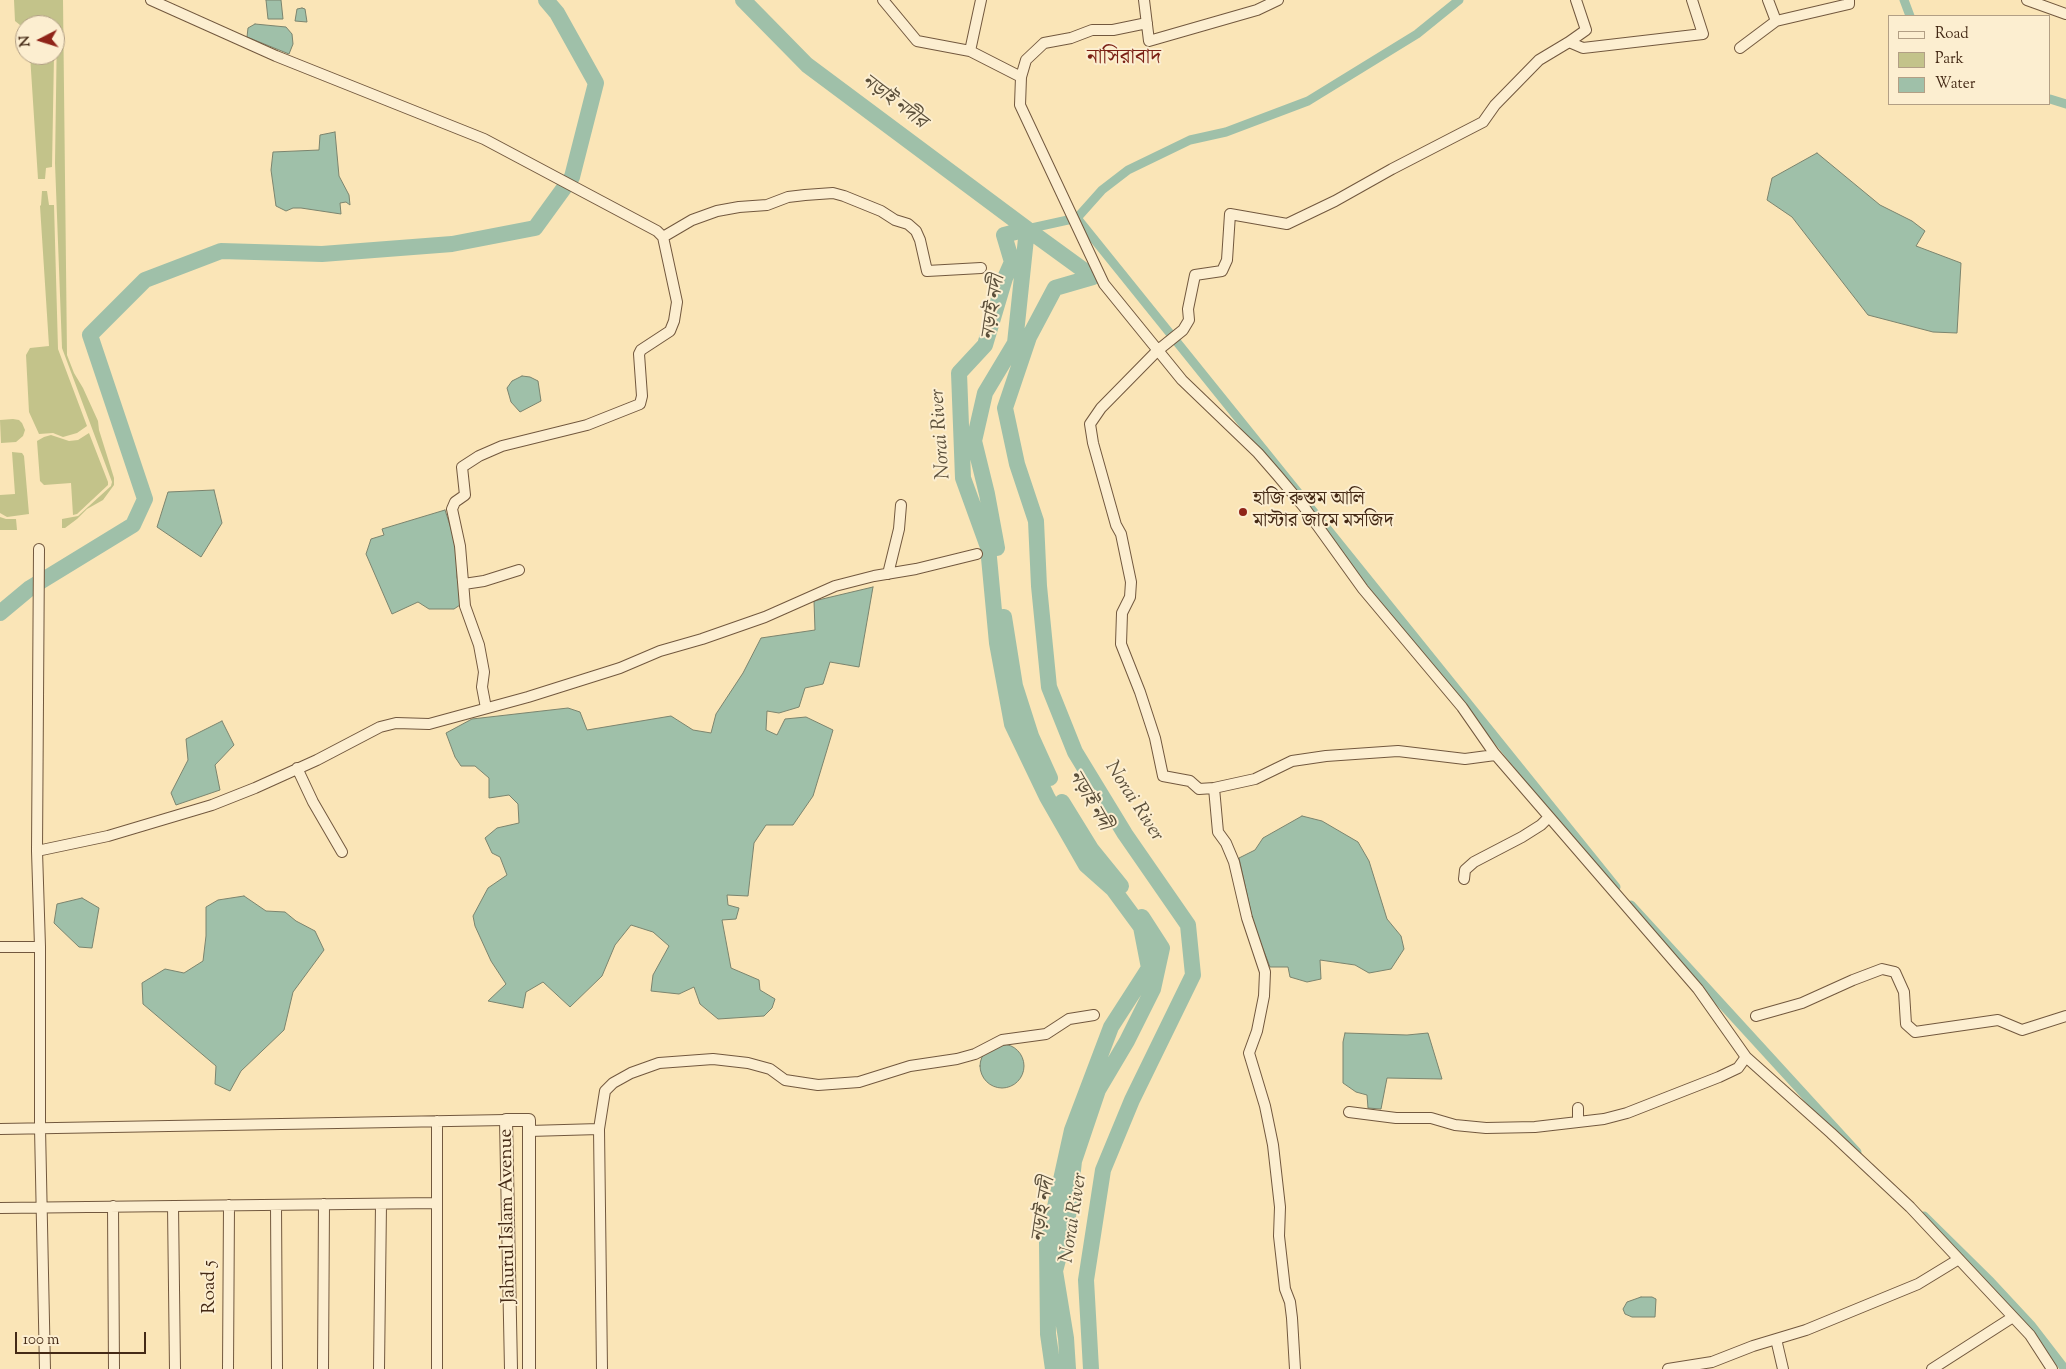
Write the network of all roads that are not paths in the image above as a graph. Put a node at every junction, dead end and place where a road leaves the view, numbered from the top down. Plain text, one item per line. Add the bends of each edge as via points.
1 (151, 0) edge
2 (883, 0) edge
3 (981, 0) edge
4 (1144, 0) edge
5 (1278, 0) edge
6 (1576, 0) edge
7 (1692, 0) edge
8 (1768, 0) edge
9 (1848, 0) edge
10 (2027, 0) edge
11 (2066, 14) edge
12 (1776, 21) junction
13 (1147, 22) junction
14 (1569, 42) junction
15 (1740, 48) dead end
16 (970, 50) junction
17 (1022, 77) junction
18 (660, 234) junction
19 (982, 268) dead end
20 (1157, 351) junction
21 (901, 505) dead end
22 (39, 549) dead end
23 (977, 554) dead end
24 (519, 570) dead end
25 (888, 574) junction
26 (464, 584) junction
27 (486, 708) junction
28 (1495, 754) junction
29 (297, 768) junction
30 (1214, 788) junction
31 (1549, 817) junction
32 (37, 851) junction
33 (342, 852) dead end
34 (1464, 879) dead end
35 (0, 947) edge
36 (40, 947) junction
37 (1094, 1015) dead end
38 (1756, 1016) dead end
39 (2066, 1016) edge
40 (1746, 1058) junction
41 (1578, 1108) dead end
42 (1349, 1112) dead end
43 (506, 1120) junction
44 (437, 1121) junction
45 (1578, 1122) junction
46 (40, 1128) junction
47 (0, 1129) edge
48 (599, 1129) junction
49 (529, 1131) junction
50 (437, 1203) junction
51 (324, 1204) junction
52 (381, 1204) junction
53 (229, 1205) junction
54 (276, 1205) junction
55 (113, 1206) junction
56 (173, 1206) junction
57 (42, 1207) junction
58 (0, 1208) edge
59 (1959, 1260) junction
60 (2013, 1317) junction
61 (1776, 1339) junction
62 (44, 1369) edge
63 (114, 1369) edge
64 (175, 1369) edge
65 (228, 1369) edge
66 (277, 1369) edge
67 (323, 1369) edge
68 (379, 1369) edge
69 (437, 1369) edge
70 (511, 1369) edge
71 (529, 1369) edge
72 (602, 1369) edge
73 (1295, 1369) edge
74 (1668, 1369) edge
75 (1783, 1369) edge
76 (1932, 1369) edge
77 (2052, 1369) edge

1 - 18 street via 276,56 484,139
2 - 16 street via 917,41
3 - 16 street
4 - 13 street
5 - 13 street via 1257,10 1149,41
6 - 14 street via 1586,30
7 - 14 street via 1703,34 1583,48
8 - 12 street
9 - 12 street via 1849,4
10 - 11 street
12 - 15 street
13 - 17 street via 1113,30 1092,30 1044,43 1026,60
14 - 20 street via 1539,60 1494,105 1483,122 1335,201 1287,224 1230,214 1227,260 1222,271 1195,275 1189,320 1183,330
16 - 17 street
17 - 20 street via 1020,105 1104,284
18 - 19 street via 717,211 833,193 881,211 916,230 927,271
18 - 26 street via 677,302 670,332 639,354 640,404 587,425 502,446 464,465 465,494 452,509
20 - 28 street via 1283,482 1363,589 1462,707
20 - 30 street via 1090,424 1131,582 1130,597 1122,613 1121,644 1155,738 1163,776 1190,781 1199,789
21 - 25 street
22 - 32 street
23 - 25 street
24 - 26 street
25 - 27 street via 817,592 764,616 620,668
26 - 27 street via 465,606 479,645 484,672 482,688
27 - 29 street via 429,724 396,723 380,727
28 - 30 street via 1465,759 1398,751 1326,756 1292,762 1255,779
28 - 31 street
29 - 32 street via 212,805 108,836
29 - 33 street
30 - 73 street via 1218,832 1234,862 1265,972 1259,1022 1249,1053 1273,1145 1280,1207 1279,1236 1292,1318
31 - 34 street via 1528,833 1474,862 1465,870
31 - 40 street via 1698,989
32 - 36 street
35 - 36 street
36 - 46 street
37 - 48 street via 1069,1019 1046,1034 1002,1040 975,1054 910,1066 859,1082 818,1085 785,1080 770,1069 714,1059 659,1063 631,1073 605,1090
38 - 39 street via 1802,1003 1882,969 1895,972 1904,992 1906,1024 1915,1032 1998,1020 2022,1030
40 - 45 street via 1738,1068 1627,1113
40 - 59 street via 1910,1207
41 - 45 street
42 - 45 street via 1396,1118 1431,1118 1455,1125 1486,1128
43 - 44 street
43 - 49 street, Jahurul Islam Avenue via 529,1120
43 - 70 street, Jahurul Islam Avenue
44 - 46 street
44 - 50 street
46 - 47 street
46 - 57 street
48 - 49 street
48 - 72 street
49 - 71 street, Jahurul Islam Avenue
50 - 52 street
50 - 69 street
51 - 52 street
51 - 54 street
51 - 67 street
52 - 68 street
53 - 54 street
53 - 56 street
53 - 65 street, Road 5
54 - 66 street
55 - 56 street
55 - 57 street
55 - 63 street
56 - 64 street
57 - 58 street
57 - 62 street
59 - 60 street
59 - 61 street via 1918,1284
60 - 76 street
60 - 77 street via 2030,1335
61 - 74 street via 1712,1362
61 - 75 street

